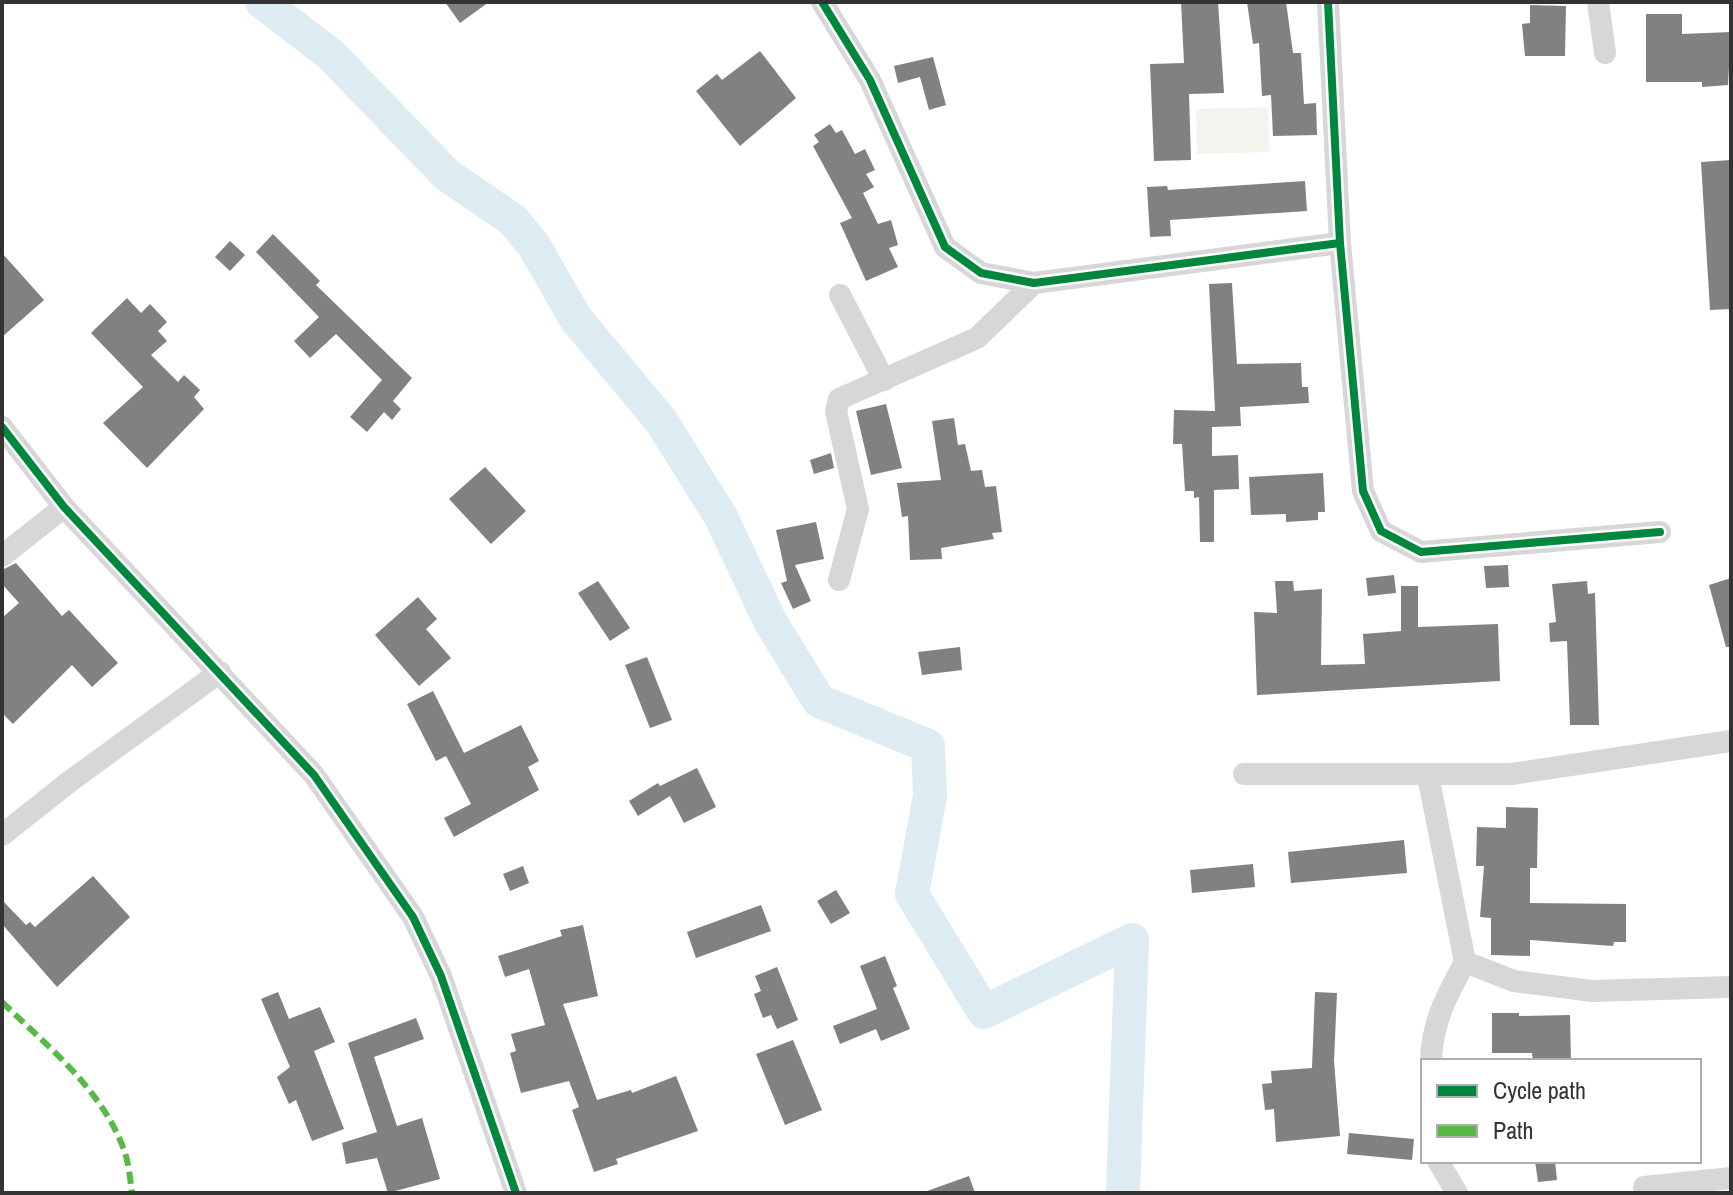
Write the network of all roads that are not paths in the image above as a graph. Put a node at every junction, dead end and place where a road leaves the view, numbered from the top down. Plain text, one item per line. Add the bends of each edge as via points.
1 (822, 2) edge
2 (1328, 2) edge
3 (1598, 2) edge
4 (1605, 53) dead end
5 (1340, 243) junction
6 (1034, 283) junction
7 (840, 295) dead end
8 (884, 380) junction
9 (2, 427) edge
10 (64, 507) junction
11 (1660, 532) dead end
12 (2, 556) edge
13 (839, 580) dead end
14 (220, 672) junction
15 (1731, 741) edge
16 (1244, 774) dead end
17 (1428, 776) junction
18 (2, 835) edge
19 (1465, 962) junction
20 (1731, 987) edge
21 (1431, 1059) edge
22 (1439, 1163) edge
23 (1731, 1178) edge
24 (1644, 1187) dead end
25 (516, 1193) edge
26 (1457, 1193) edge

1 - 6 street via 870,80 945,247 981,273
2 - 5 street
3 - 4 street
5 - 6 street
5 - 11 street via 1363,491 1381,531 1421,552
6 - 8 street via 977,338
7 - 8 street
8 - 13 street via 839,399 836,411 858,509
9 - 10 street
10 - 12 street
10 - 14 street
14 - 18 street
14 - 25 street via 314,775 413,917 441,976
15 - 17 street via 1512,774
16 - 17 street
17 - 19 street
19 - 20 street via 1514,981 1592,991
19 - 21 street via 1440,1007
22 - 26 street
23 - 24 street

